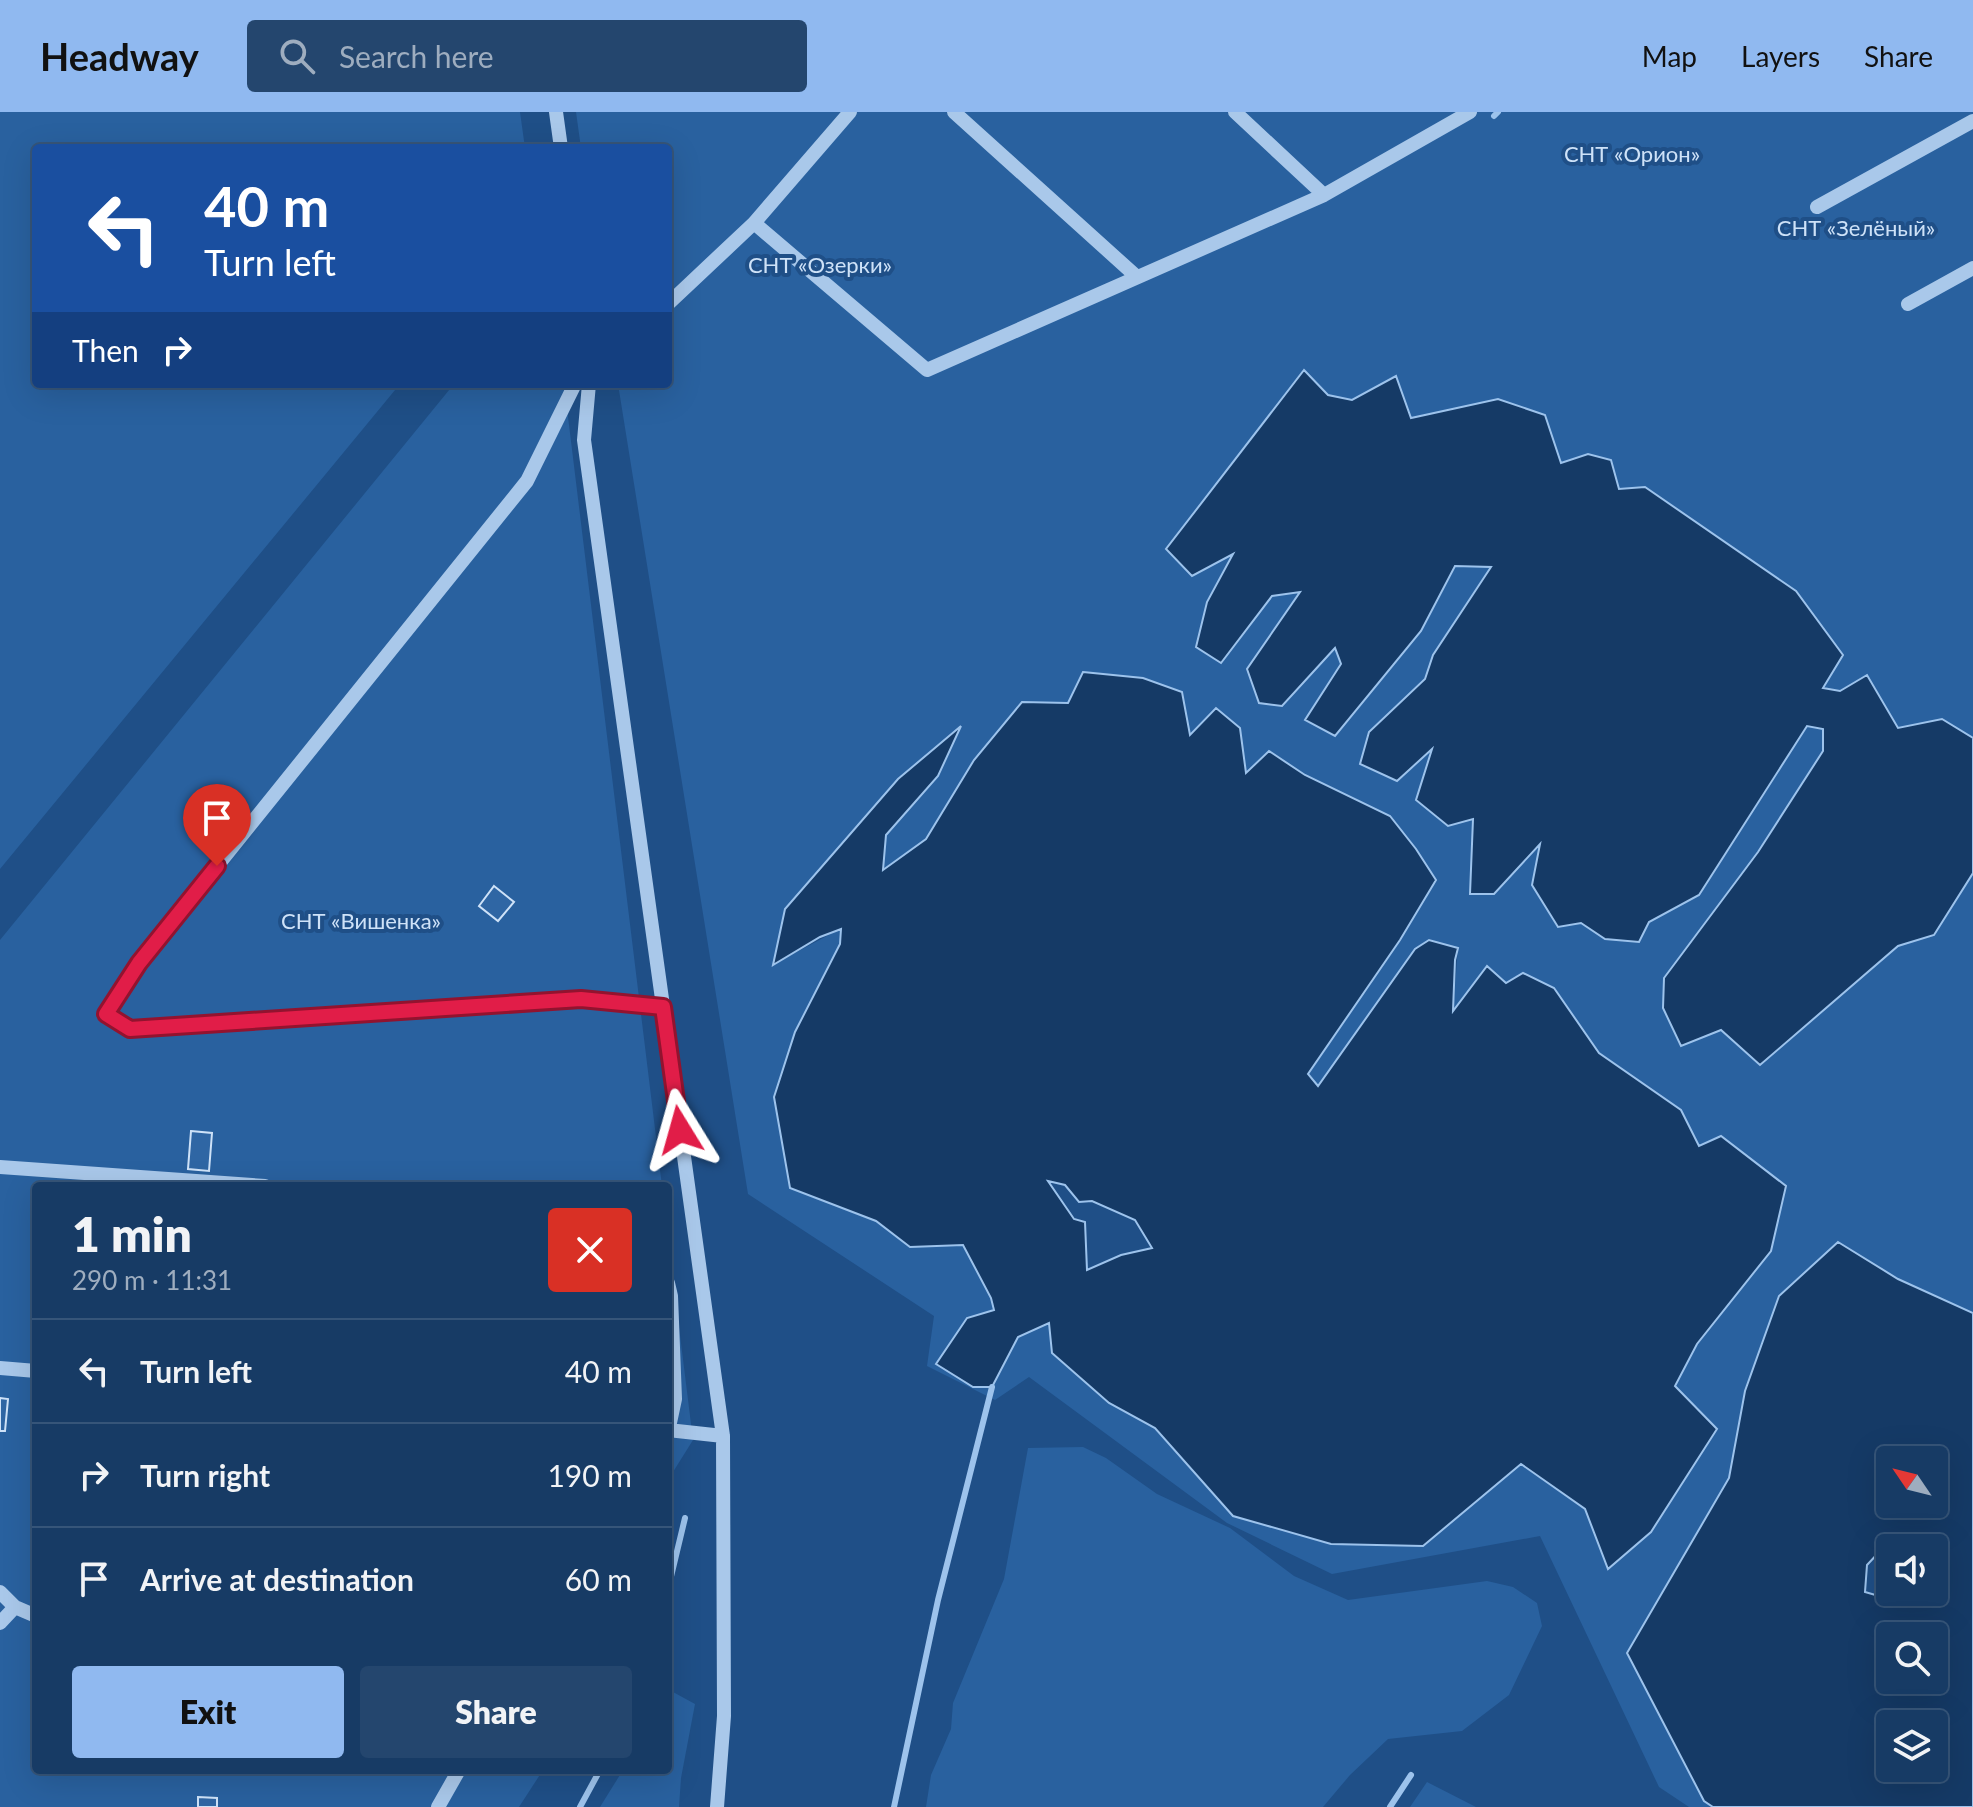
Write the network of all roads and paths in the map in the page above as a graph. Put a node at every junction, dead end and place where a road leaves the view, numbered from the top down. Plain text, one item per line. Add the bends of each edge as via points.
1 (556, 112) edge
2 (850, 112) edge
3 (954, 112) edge
4 (1235, 112) edge
5 (1470, 112) edge
6 (1973, 121) edge
7 (560, 144) edge
8 (1324, 195) junction
9 (1817, 207) dead end
10 (754, 223) junction
11 (1973, 268) edge
12 (1137, 277) junction
13 (672, 300) edge
14 (1908, 304) dead end
15 (573, 388) edge
16 (589, 388) edge
17 (663, 1007) junction
18 (0, 1167) edge
19 (209, 1182) edge
20 (672, 1322) edge
21 (0, 1368) edge
22 (32, 1371) edge
23 (672, 1413) edge
24 (672, 1431) edge
25 (723, 1436) junction
26 (0, 1592) edge
27 (15, 1607) junction
28 (32, 1614) edge
29 (0, 1623) edge
30 (457, 1774) edge
31 (438, 1807) edge
32 (717, 1807) edge

1 - 7 street
2 - 10 street
3 - 12 street
4 - 8 street
5 - 8 street
6 - 9 street
8 - 12 street
10 - 12 street via 927,370
10 - 13 street
11 - 14 street
15 - 17 street via 527,481 139,963 106,1014 130,1029 581,999
16 - 17 street via 584,440
17 - 25 street
18 - 19 street
20 - 23 street
21 - 22 street
24 - 25 street
25 - 32 street via 724,1716
26 - 27 street
27 - 28 street
27 - 29 street
30 - 31 street

